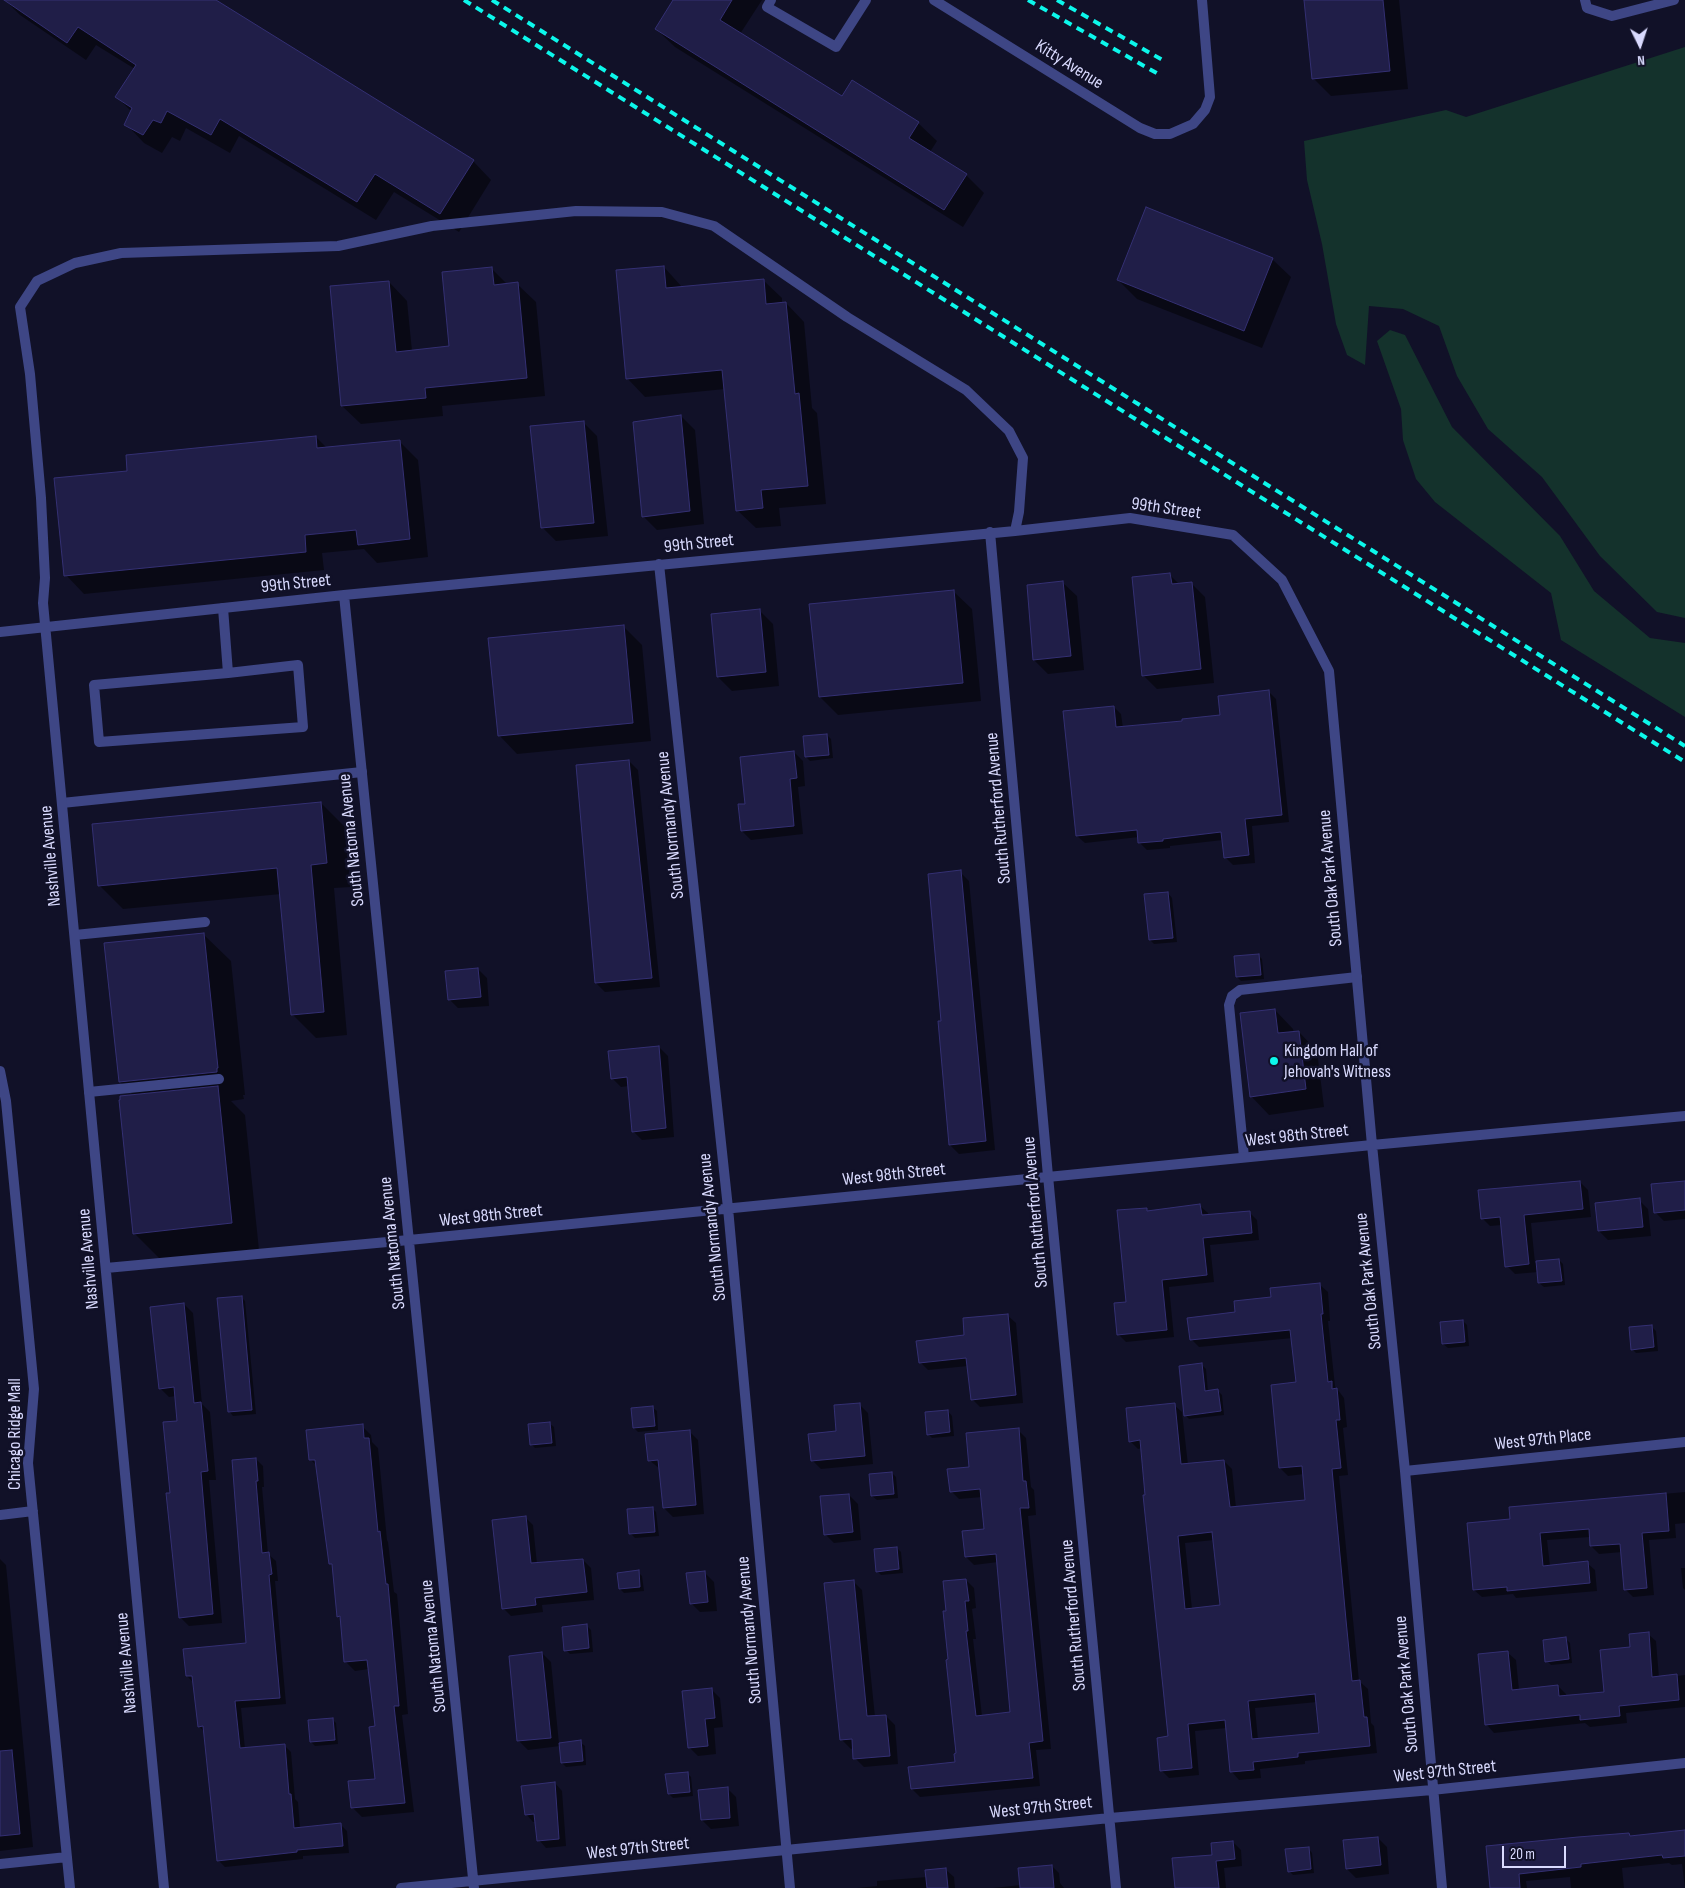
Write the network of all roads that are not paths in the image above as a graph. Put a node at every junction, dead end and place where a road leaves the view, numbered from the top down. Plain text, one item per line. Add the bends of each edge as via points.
1 (771, 0) edge
2 (866, 0) edge
3 (934, 0) edge
4 (1202, 0) edge
5 (1585, 0) edge
6 (1674, 0) edge
7 (1015, 530) junction
8 (990, 532) junction
9 (659, 564) junction
10 (344, 595) junction
11 (223, 608) junction
12 (46, 628) junction
13 (0, 632) edge
14 (1329, 671) joint
15 (228, 673) junction
16 (362, 772) junction
17 (62, 803) junction
18 (205, 922) dead end
19 (75, 935) junction
20 (1356, 978) junction
21 (0, 1070) edge
22 (219, 1079) dead end
23 (89, 1092) junction
24 (1685, 1116) edge
25 (1372, 1144) junction
26 (1244, 1157) junction
27 (1048, 1176) junction
28 (728, 1208) junction
29 (409, 1240) junction
30 (106, 1268) junction
31 (1685, 1442) edge
32 (1405, 1471) junction
33 (33, 1512) junction
34 (0, 1515) edge
35 (1685, 1763) edge
36 (1432, 1790) junction
37 (1110, 1818) junction
38 (786, 1850) junction
39 (67, 1857) junction
40 (0, 1864) edge
41 (474, 1885) edge
42 (70, 1888) edge
43 (164, 1888) edge
44 (401, 1888) edge
45 (790, 1888) edge
46 (1116, 1888) edge
47 (1442, 1888) edge

1 - 2 street via 767,7 836,47
3 - 4 street, Kitty Avenue via 1140,128 1155,134 1170,134 1193,124 1205,110 1210,97
5 - 6 street via 1588,8 1612,16
7 - 8 street, 99th Street
7 - 12 street, Nashville Avenue via 1022,458 1009,431 966,390 847,317 714,226 662,212 576,211 432,226 338,246 121,253 75,263 37,281 20,307 42,498
7 - 14 street, 99th Street via 1130,518 1233,535 1282,580
8 - 9 street, 99th Street
8 - 27 street, South Rutherford Avenue
9 - 10 street, 99th Street
9 - 28 street, South Normandy Avenue
10 - 11 street, 99th Street
10 - 16 street, South Natoma Avenue
11 - 12 street, 99th Street
11 - 15 street
12 - 13 street, 99th Street
12 - 17 street, Nashville Avenue
14 - 20 street, South Oak Park Avenue
15 - 15 street via 298,666 303,727 99,742 94,685
16 - 17 street
16 - 29 street, South Natoma Avenue
17 - 19 street, Nashville Avenue
18 - 19 street
19 - 23 street, Nashville Avenue
20 - 25 street, South Oak Park Avenue
20 - 26 street via 1240,990 1232,996 1229,1005
21 - 33 street, Chicago Ridge Mall via 6,1101 34,1389 28,1463
22 - 23 street
23 - 30 street, Nashville Avenue
24 - 25 street, West 98th Street
25 - 26 street, West 98th Street
25 - 32 street, South Oak Park Avenue
26 - 27 street, West 98th Street
27 - 28 street, West 98th Street
27 - 37 street, South Rutherford Avenue
28 - 29 street, West 98th Street
28 - 38 street, South Normandy Avenue
29 - 30 street, West 98th Street
29 - 41 street, South Natoma Avenue
30 - 43 street, Nashville Avenue
31 - 32 street, West 97th Place
32 - 36 street, South Oak Park Avenue
33 - 34 street
33 - 39 street, Chicago Ridge Mall
35 - 36 street, West 97th Street
36 - 37 street, West 97th Street
36 - 47 street, South Oak Park Avenue
37 - 38 street, West 97th Street
37 - 46 street, South Rutherford Avenue
38 - 41 street, West 97th Street
38 - 45 street, South Normandy Avenue
39 - 40 street
39 - 42 street, Chicago Ridge Mall
41 - 44 street, West 97th Street

